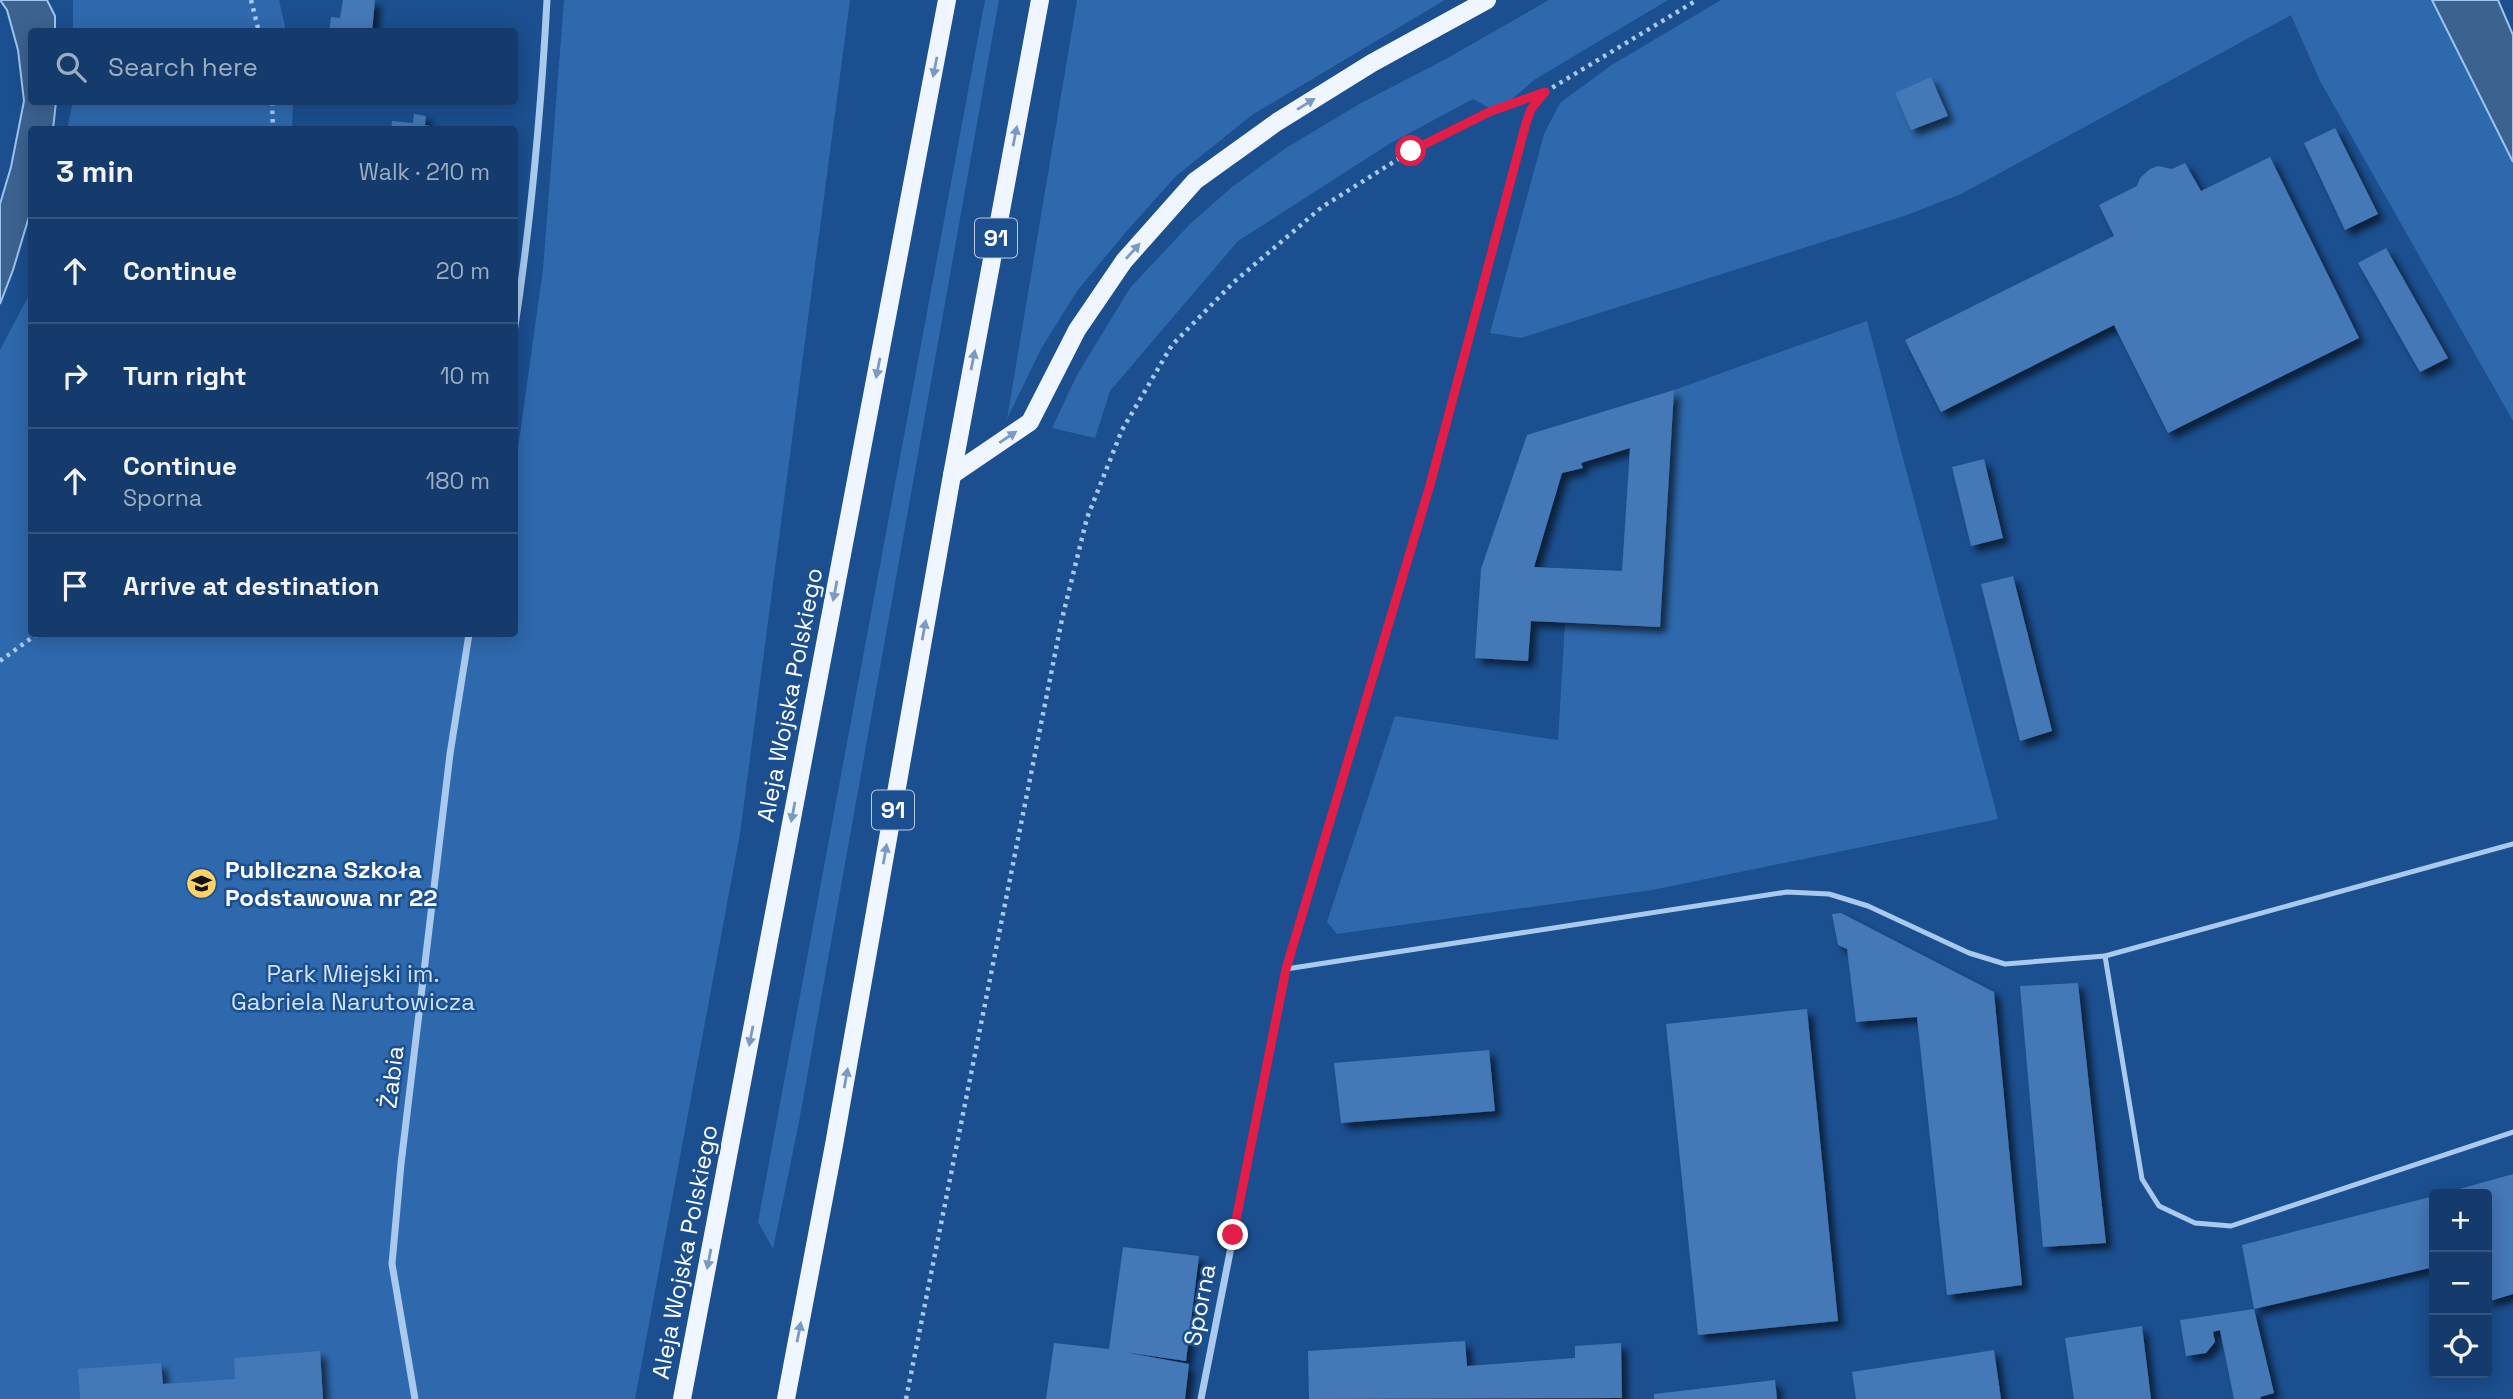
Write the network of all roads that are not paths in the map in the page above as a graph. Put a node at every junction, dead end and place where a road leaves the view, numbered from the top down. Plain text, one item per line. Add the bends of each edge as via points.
1 (547, 0) edge
2 (947, 0) edge
3 (1040, 0) edge
4 (1487, 0) edge
5 (1526, 123) road end
6 (518, 308) edge
7 (952, 475) junction
8 (468, 637) edge
9 (2513, 844) edge
10 (2105, 956) junction
11 (1286, 969) junction
12 (2513, 1132) edge
13 (415, 1399) edge
14 (682, 1399) edge
15 (786, 1399) edge
16 (1201, 1399) edge

1 - 6 street
2 -> 14 main road, Aleja Wojska Polskiego
7 -> 3 main road, 91
7 -> 4 main road via 1030,422 1077,330 1124,261 1195,181 1360,70
5 - 11 street, Sporna via 1430,485
15 -> 7 main road, 91
8 - 13 street, Żabia via 392,1264
9 - 10 lane
10 - 11 lane via 2005,964 1969,953 1868,906 1829,894 1787,892
10 - 12 lane via 2142,1179 2160,1206 2195,1223 2231,1226
11 - 16 street, Sporna

